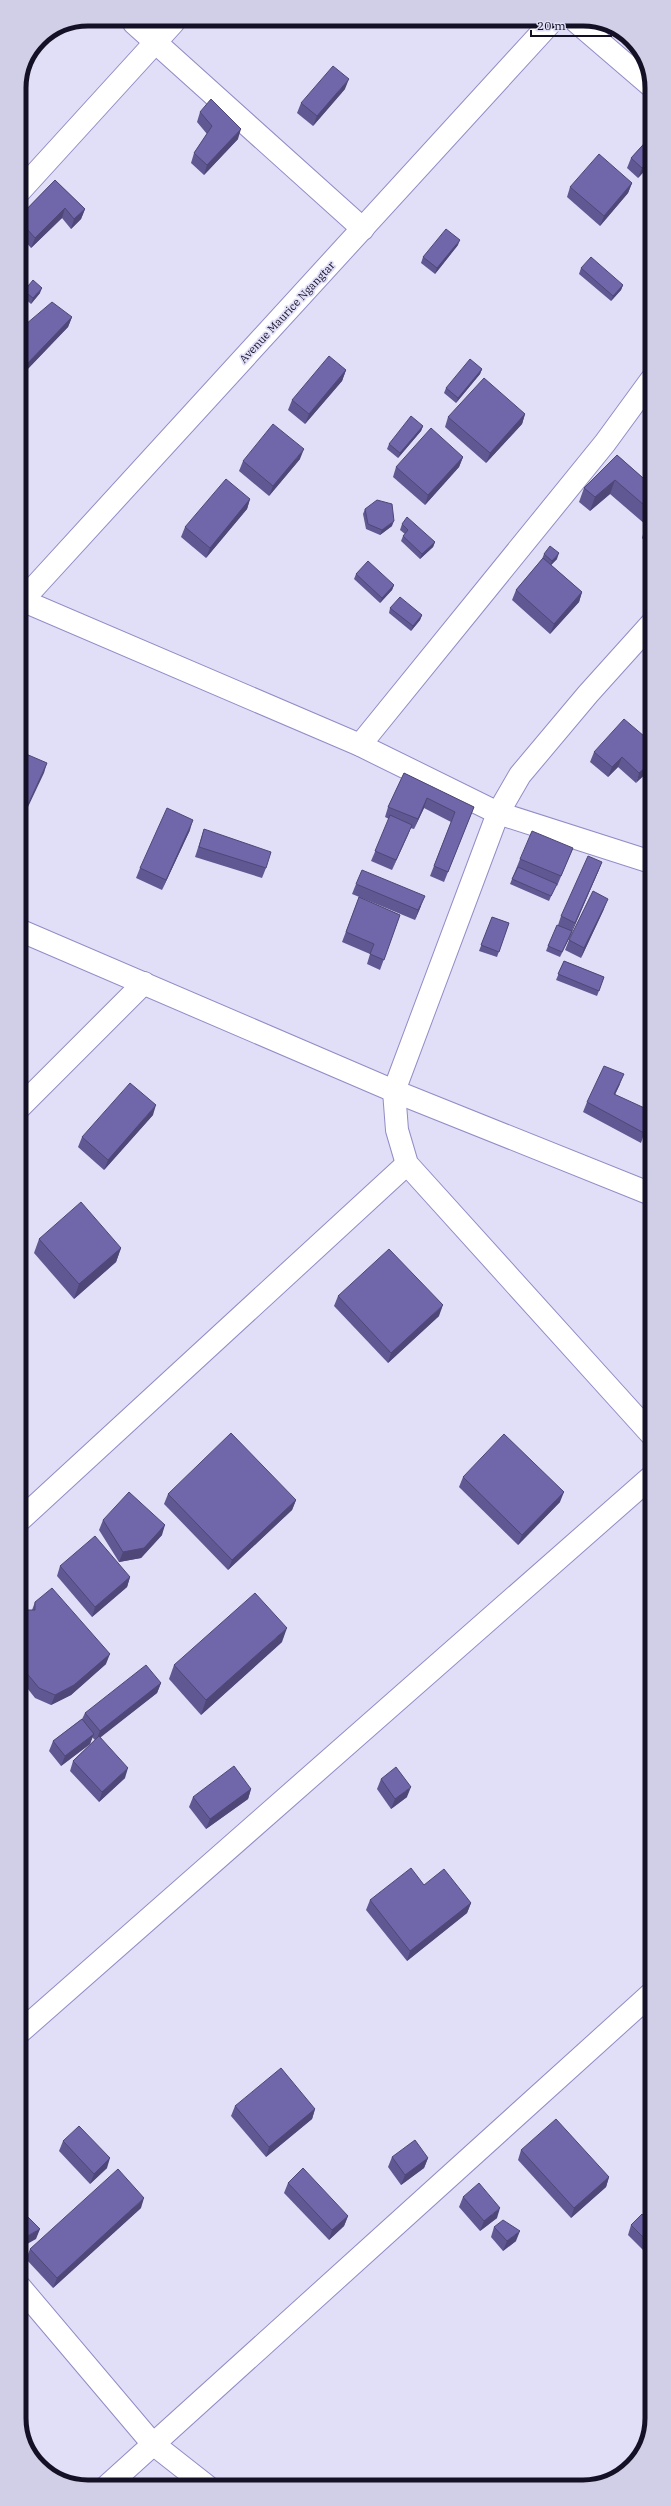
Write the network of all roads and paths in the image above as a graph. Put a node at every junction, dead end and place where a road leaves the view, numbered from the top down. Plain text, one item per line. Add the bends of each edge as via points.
1 (136, 26) edge
2 (170, 26) edge
3 (548, 26) edge
4 (581, 26) edge
5 (155, 42) junction
6 (644, 80) edge
7 (26, 184) edge
8 (363, 228) junction
9 (645, 388) edge
10 (26, 594) edge
11 (26, 604) edge
12 (645, 631) edge
13 (360, 745) junction
14 (498, 813) junction
15 (645, 860) edge
16 (26, 933) edge
17 (144, 983) junction
18 (394, 1091) junction
19 (26, 1101) edge
20 (407, 1164) junction
21 (645, 1192) edge
22 (645, 1427) edge
23 (645, 1482) edge
24 (26, 1514) edge
25 (645, 1999) edge
26 (26, 2027) edge
27 (26, 2294) edge
28 (152, 2443) junction
29 (113, 2480) edge
30 (200, 2480) edge

1 - 5 street
2 - 5 street
3 - 8 street, Avenue Maurice Ngangtar
4 - 6 street
5 - 7 street
5 - 8 street
8 - 10 street, Avenue Maurice Ngangtar
9 - 13 street via 605,443
11 - 13 street
12 - 14 street via 520,775
13 - 14 street
14 - 15 street
14 - 18 street
16 - 17 street
17 - 18 street
17 - 19 street
18 - 20 street via 397,1130
18 - 21 street
20 - 22 street
20 - 24 street
23 - 26 street
25 - 28 street
27 - 28 street
28 - 29 street
28 - 30 street

